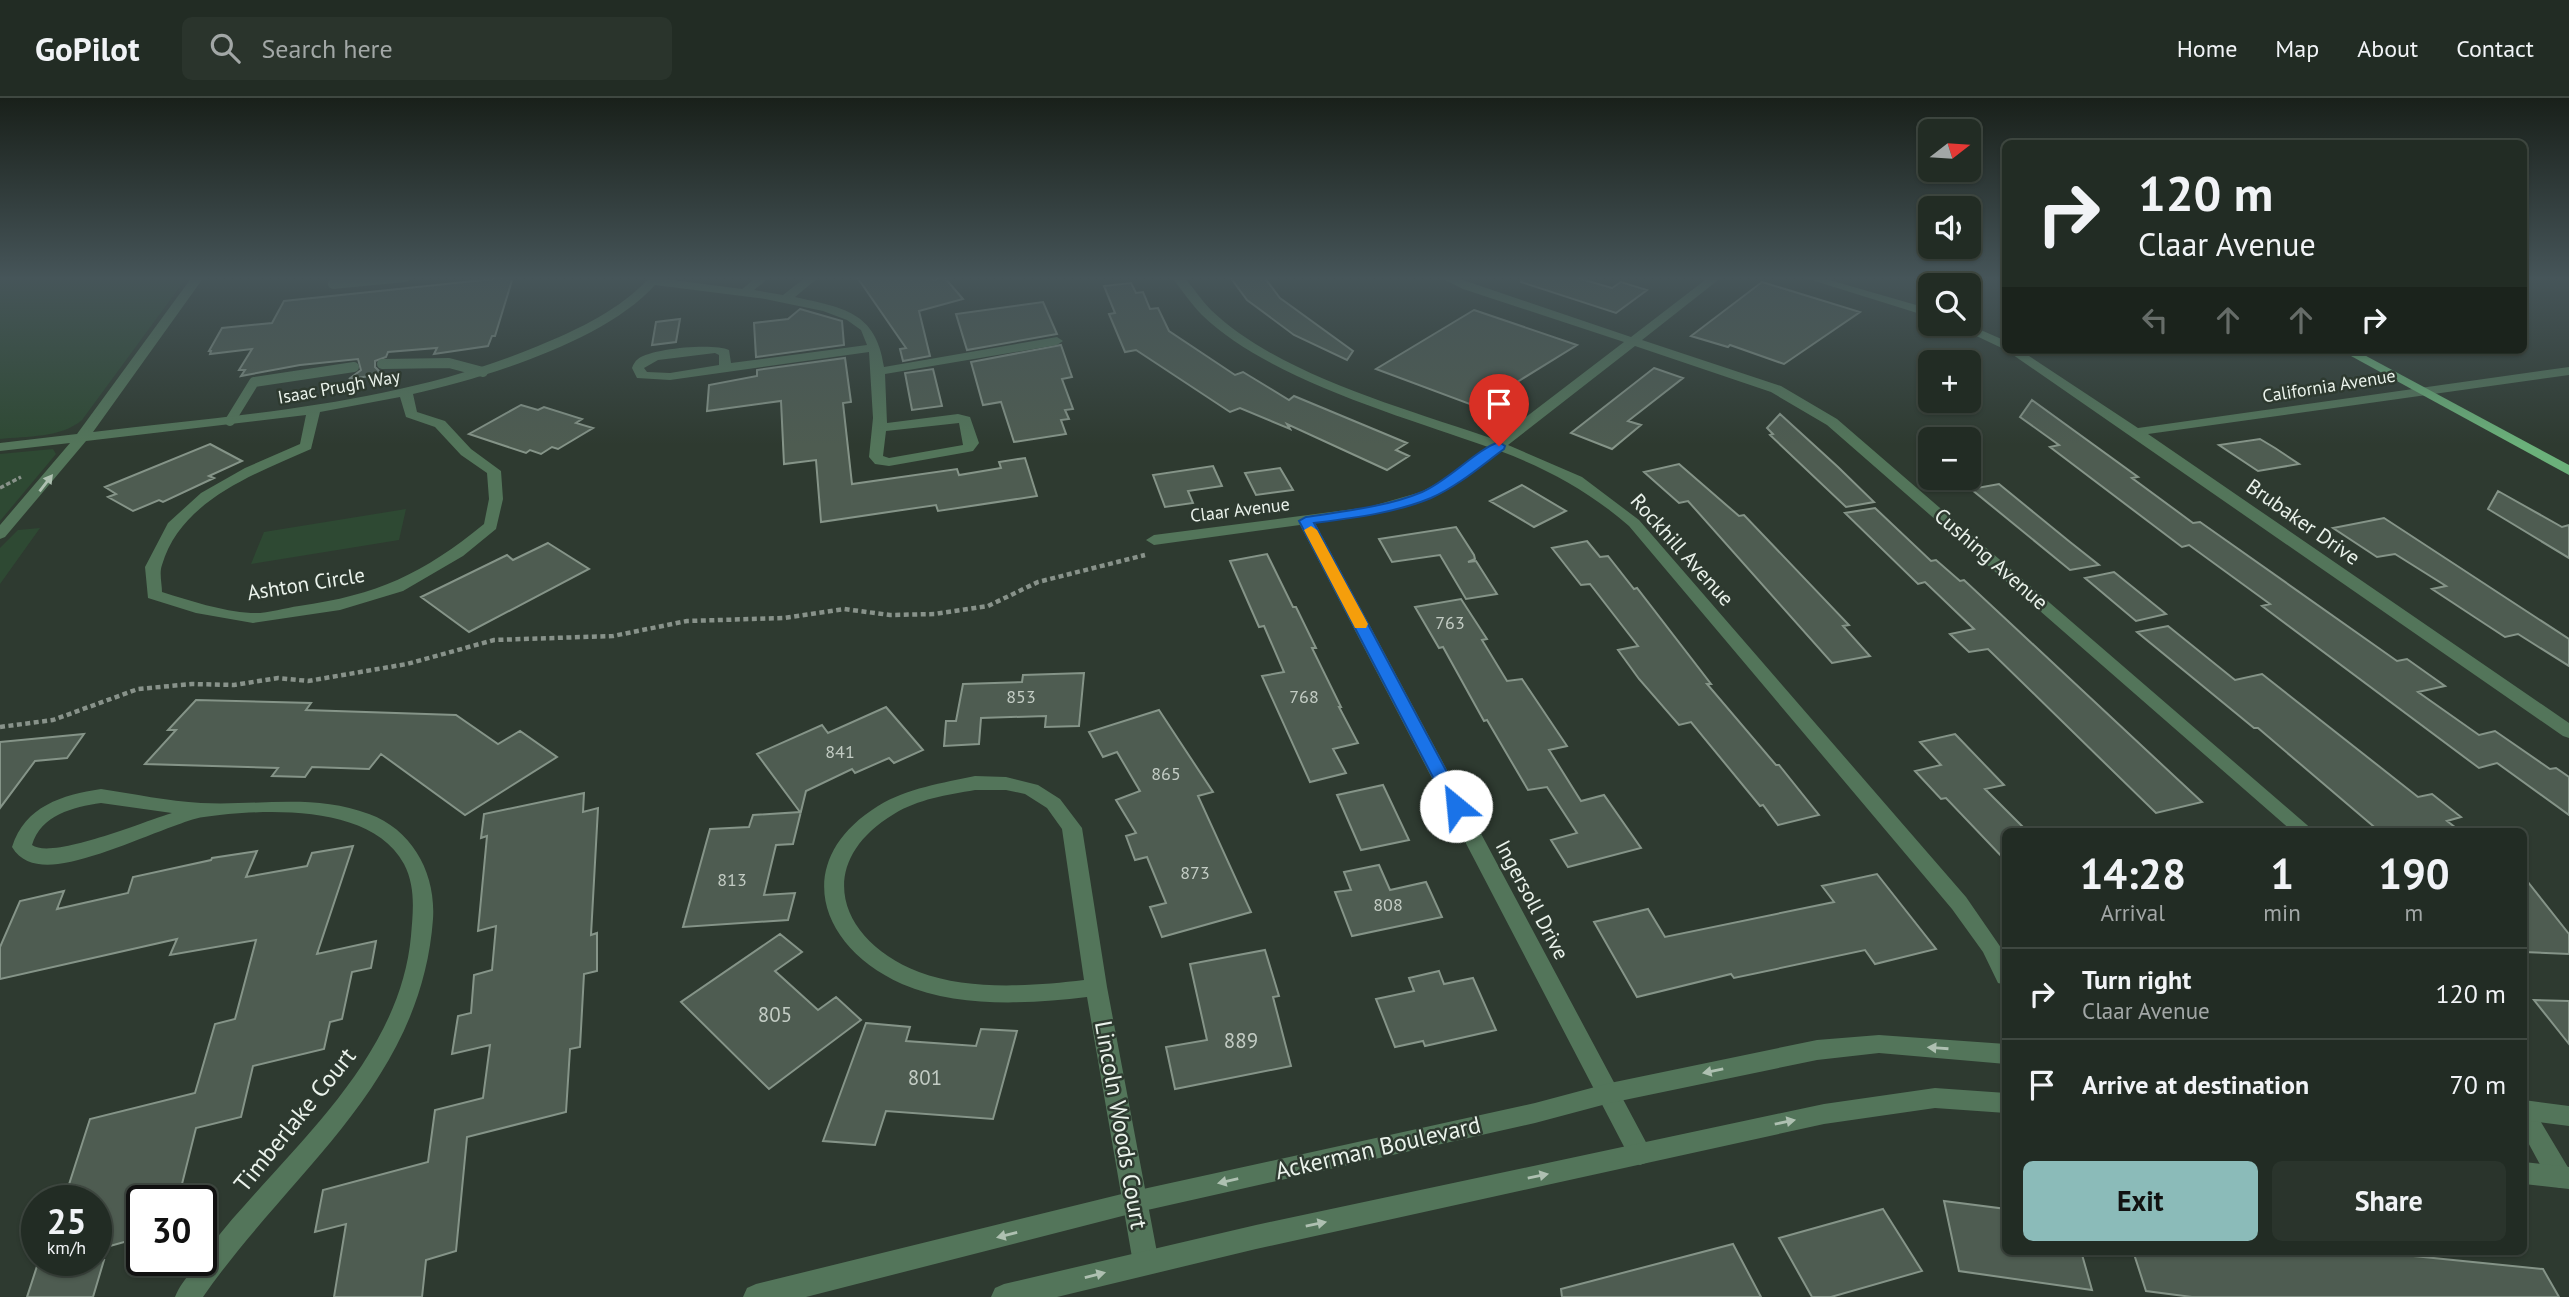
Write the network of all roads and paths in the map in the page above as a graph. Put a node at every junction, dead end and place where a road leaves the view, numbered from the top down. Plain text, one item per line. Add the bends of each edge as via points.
1 (157, 333) edge
2 (577, 333) edge
3 (869, 333) edge
4 (1234, 333) edge
5 (1608, 333) edge
6 (1643, 333) edge
7 (1981, 335) edge
8 (1057, 341) dead end
9 (1633, 341) junction
10 (2002, 344) edge
11 (873, 348) junction
12 (2018, 354) edge
13 (2353, 354) edge
14 (382, 364) dead end
15 (354, 367) dead end
16 (725, 368) junction
17 (2569, 371) edge
18 (483, 372) junction
19 (876, 372) junction
20 (2419, 390) junction
21 (406, 394) junction
22 (313, 412) junction
23 (230, 421) junction
24 (880, 428) junction
25 (2136, 432) junction
26 (82, 437) junction
27 (1499, 446) junction
28 (0, 447) edge
29 (2569, 471) edge
30 (1306, 521) junction
31 (0, 534) edge
32 (1154, 540) joint
33 (0, 727) edge
34 (2569, 732) edge
35 (201, 810) junction
36 (2301, 828) edge
37 (2002, 969) edge
38 (1096, 987) junction
39 (2002, 1054) edge
40 (1609, 1093) junction
41 (2002, 1103) edge
42 (2527, 1112) edge
43 (2569, 1116) edge
44 (2527, 1117) edge
45 (1640, 1154) junction
46 (2527, 1173) edge
47 (2564, 1178) edge
48 (1134, 1202) junction
49 (1146, 1263) junction
50 (188, 1297) edge
51 (756, 1297) edge
52 (1004, 1297) edge

1 - 26 street
2 - 18 street, Isaac Prugh Way
3 - 11 street
4 - 27 street, Rockhill Avenue via 1259,351
5 - 9 street, Cushing Avenue
6 - 9 street, Claar Avenue
7 - 10 street
8 - 19 street
9 - 27 street, Claar Avenue
9 - 36 street, Cushing Avenue via 1776,389 1832,422
11 - 16 street
11 - 19 street
12 - 25 street, Brubaker Drive
13 - 20 main road
14 - 18 lane via 449,363
15 - 23 lane via 254,382
16 - 16 street via 649,377 638,368 649,358 717,349 725,354
17 - 20 street, California Avenue
18 - 21 street, Isaac Prugh Way
19 - 24 street
20 - 25 street, California Avenue
20 - 29 main road
21 - 22 street, Isaac Prugh Way
21 - 22 street, Ashton Circle via 411,414 440,424 466,452 494,471 496,499 491,526 458,552 397,588 340,605 253,618 154,595 153,567 173,526 206,496 306,446
22 - 23 street, Isaac Prugh Way
23 - 26 street, Isaac Prugh Way
24 - 24 street via 876,457 880,461 961,451 972,443 965,420 958,418
25 - 34 street, Brubaker Drive
26 - 28 street, Isaac Prugh Way
31 -> 26 street
27 - 30 street, Claar Avenue via 1426,495 1370,511
27 - 37 street, Rockhill Avenue via 1584,484 1634,523 1959,903
30 - 32 street, Claar Avenue
30 - 40 street, Ingersoll Drive
32 - 33 path via 1149,554 1038,582 988,606 890,615 844,609 784,618 687,621 613,636 494,640 407,664 308,681 278,678 138,690 53,720
35 - 35 street, Timberlake Court via 101,796 80,798 39,818 27,831 22,847 28,855 64,856
35 - 50 street, Timberlake Court via 310,808 370,821 400,842 415,862 424,890 424,930 419,969 403,1014 366,1081 230,1240
38 - 38 street, Lincoln Woods Court via 1073,828 1061,808 1045,795 1000,783 934,791 884,811 861,829 834,868 832,898 838,919 853,939 884,965 913,979 981,991 1057,992
38 - 48 street, Lincoln Woods Court
39 -> 40 street, Ackerman Boulevard via 1879,1044 1817,1050
40 - 45 street, Ingersoll Drive
40 -> 48 street, Ackerman Boulevard
45 -> 41 street via 1824,1114 1935,1098
42 - 43 street
44 - 47 street
49 -> 45 street
46 - 47 street
48 - 49 street, Lincoln Woods Court
48 -> 51 street, Ackerman Boulevard
52 -> 49 street

